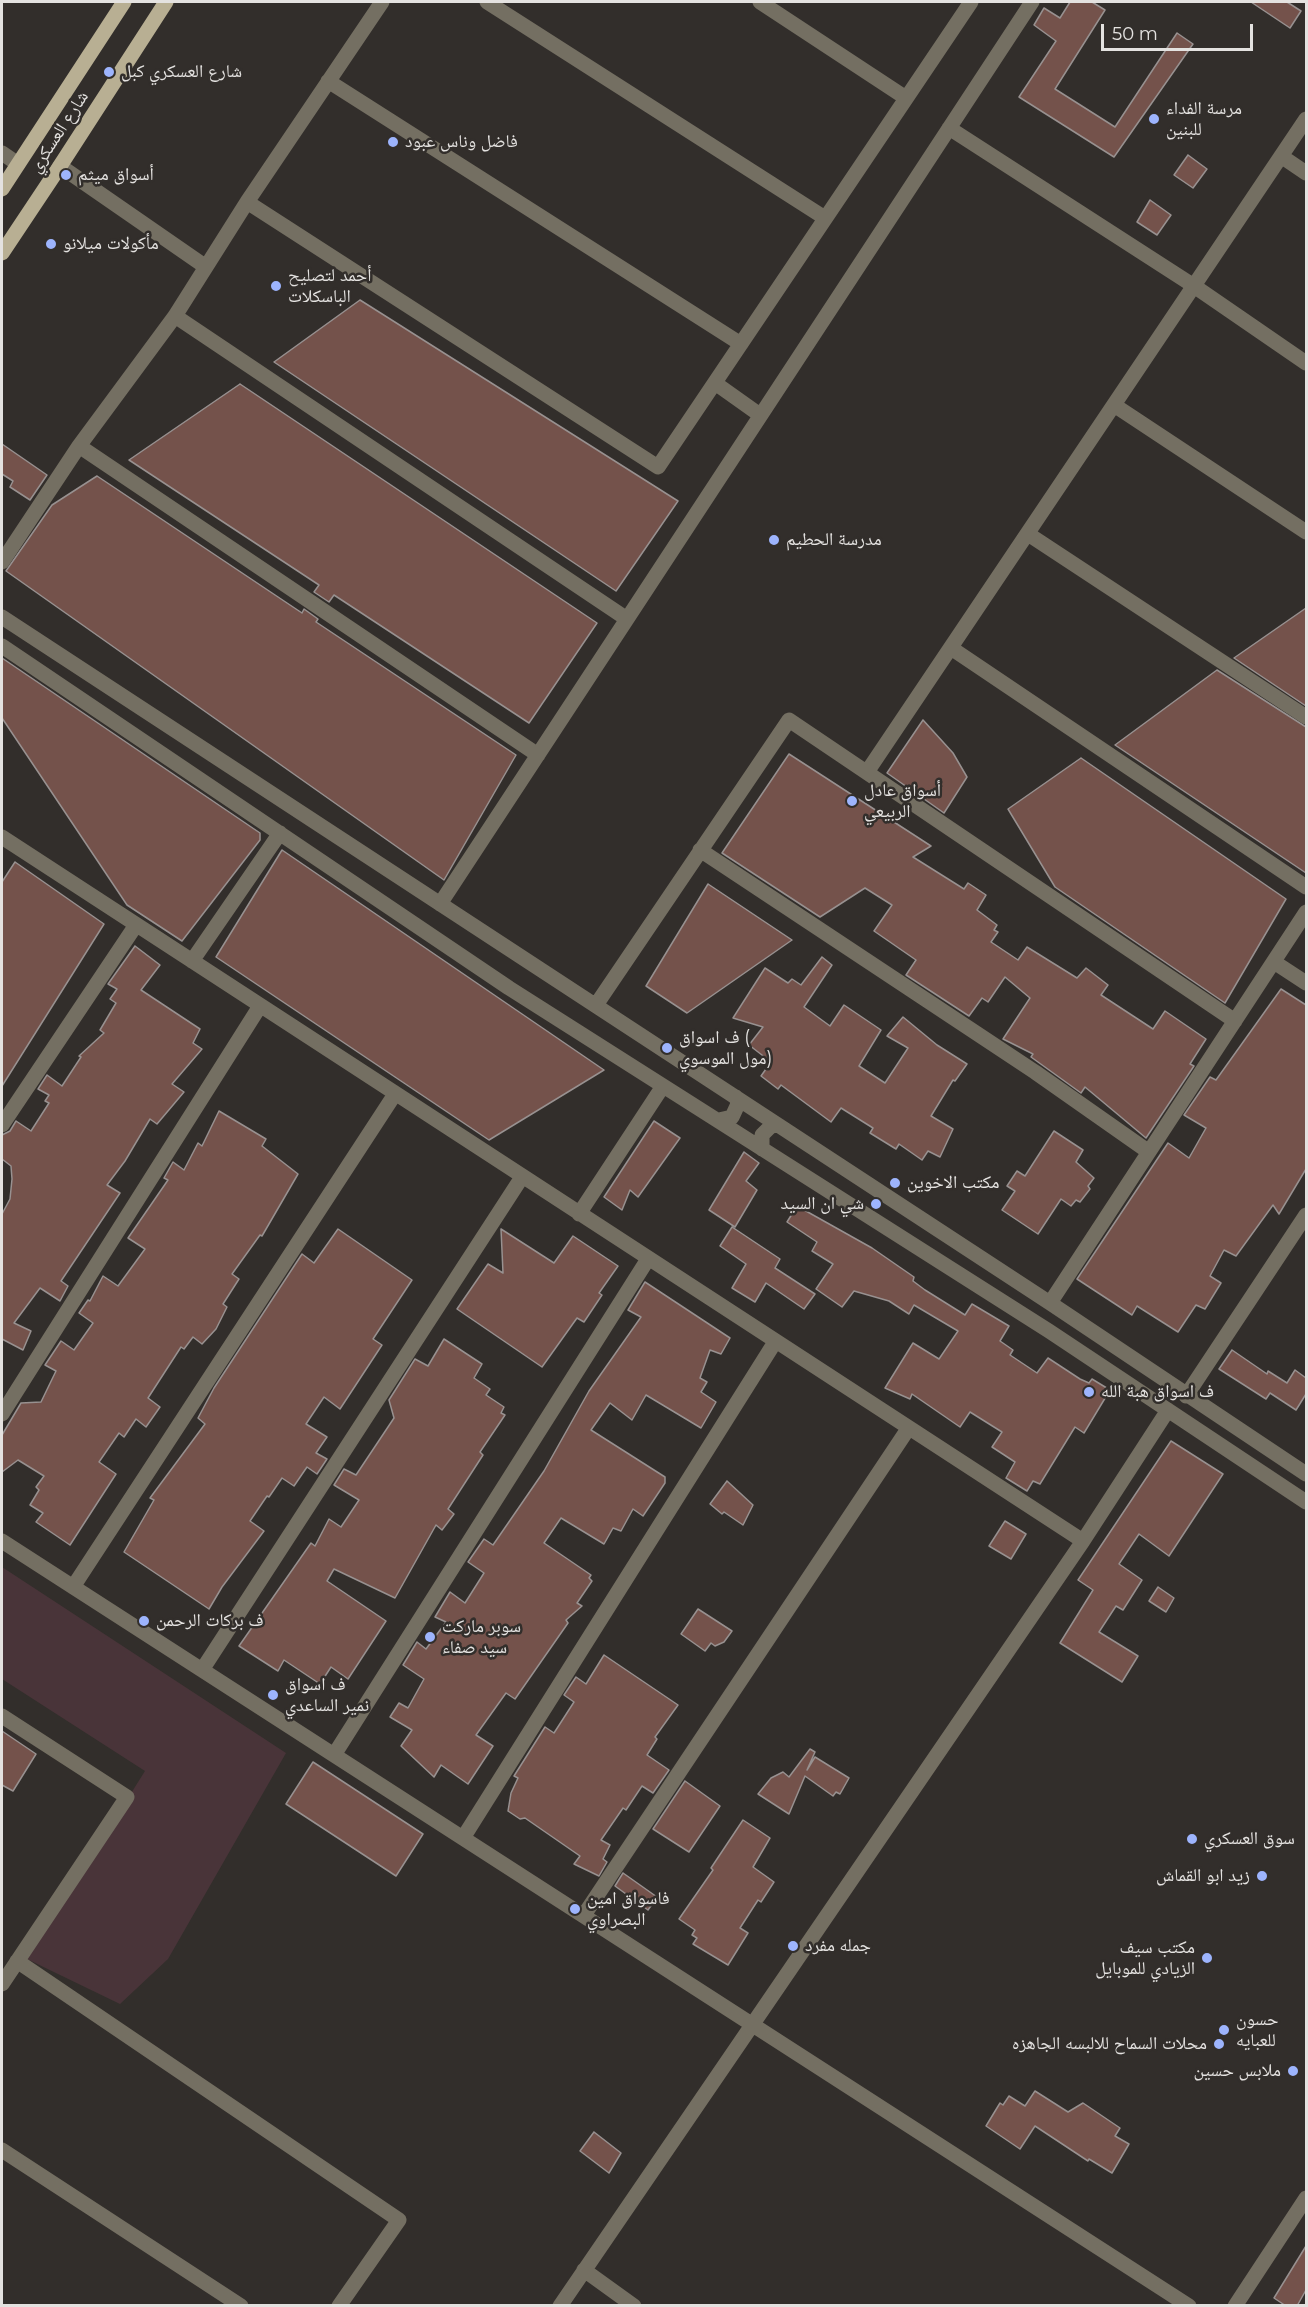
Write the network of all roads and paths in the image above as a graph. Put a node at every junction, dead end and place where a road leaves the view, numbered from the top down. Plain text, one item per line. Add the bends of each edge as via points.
1 (124, 2) edge
2 (382, 2) edge
3 (487, 2) edge
4 (760, 2) edge
5 (971, 2) edge
6 (1032, 2) edge
7 (164, 3) edge
8 (328, 81) junction
9 (906, 98) junction
10 (1306, 119) edge
11 (949, 128) junction
12 (2, 153) edge
13 (1281, 156) junction
14 (18, 164) junction
15 (60, 166) junction
16 (1306, 173) edge
17 (2, 189) edge
18 (247, 202) junction
19 (825, 218) junction
20 (2, 253) edge
21 (206, 267) junction
22 (1194, 286) junction
23 (175, 316) junction
24 (741, 344) junction
25 (1306, 363) edge
26 (715, 383) junction
27 (1114, 405) junction
28 (760, 415) junction
29 (79, 447) junction
30 (1306, 532) edge
31 (1028, 534) junction
32 (2, 561) edge
33 (2, 618) edge
34 (627, 619) junction
35 (2, 646) edge
36 (951, 648) junction
37 (1306, 717) edge
38 (538, 755) junction
39 (867, 772) junction
40 (280, 833) junction
41 (4, 843) edge
42 (700, 850) junction
43 (1306, 887) edge
44 (440, 904) junction
45 (1306, 912) edge
46 (136, 925) junction
47 (192, 961) junction
48 (1274, 962) junction
49 (1306, 983) edge
50 (596, 1005) junction
51 (260, 1006) junction
52 (1235, 1021) junction
53 (663, 1086) junction
54 (395, 1094) junction
55 (736, 1097) junction
56 (718, 1120) junction
57 (2, 1125) edge
58 (778, 1125) junction
59 (762, 1149) junction
60 (1149, 1152) junction
61 (522, 1177) junction
62 (579, 1214) junction
63 (1306, 1215) edge
64 (648, 1259) junction
65 (1050, 1303) junction
66 (775, 1342) junction
67 (1186, 1396) junction
68 (1168, 1410) junction
69 (2, 1414) edge
70 (908, 1429) junction
71 (1306, 1474) edge
72 (1306, 1502) edge
73 (2, 1541) edge
74 (1083, 1541) junction
75 (73, 1587) junction
76 (202, 1670) junction
77 (2, 1716) edge
78 (334, 1755) junction
79 (463, 1838) junction
80 (584, 1916) junction
81 (17, 1961) junction
82 (2, 1984) edge
83 (752, 2023) junction
84 (2, 2150) edge
85 (1306, 2198) edge
86 (584, 2270) junction
87 (241, 2306) edge
88 (339, 2306) edge
89 (560, 2306) edge
90 (634, 2306) edge
91 (1189, 2306) edge
92 (1235, 2306) edge

1 - 14 main road, شارع العسكري
2 - 8 street
3 - 19 street
4 - 9 street
5 - 9 street
6 - 11 street
7 - 15 main road, شارع العسكري
8 - 18 street
8 - 24 street
9 - 19 street
10 - 13 street
11 - 22 street
11 - 28 street
12 - 14 street
13 - 16 street
13 - 22 street
14 - 17 main road, شارع العسكري
15 - 20 main road, شارع العسكري
15 - 21 street
18 - 21 street
18 - 26 street via 658,467
19 - 24 street
21 - 23 street
22 - 25 street
22 - 27 street
23 - 29 street
23 - 34 street
24 - 26 street
26 - 28 street
27 - 30 street
27 - 31 street
28 - 34 street
29 - 32 street
29 - 38 street
31 - 36 street
31 - 37 street
33 - 44 street
34 - 38 street
35 - 40 street
36 - 39 street
36 - 43 street
38 - 44 street
39 - 42 street via 789,720
39 - 52 street
40 - 47 street
40 - 53 street via 509,988
41 - 46 street
42 - 50 street
42 - 60 street
44 - 50 street
45 - 48 street
46 - 47 street
46 - 57 street
47 - 51 street
48 - 49 street
48 - 52 street
50 - 55 street
51 - 54 street
51 - 69 street
52 - 60 street
53 - 56 street
53 - 62 street
54 - 61 street
54 - 75 street
55 - 56 street via 738,1104 732,1117
55 - 58 street
56 - 59 street
58 - 59 street via 765,1129
58 - 65 street
59 - 68 street
60 - 65 street
61 - 62 street
61 - 76 street
62 - 64 street
63 - 67 street
64 - 66 street
64 - 78 street
65 - 67 street
66 - 70 street
66 - 79 street
67 - 71 street
68 - 72 street
68 - 74 street
70 - 74 street
70 - 80 street
73 - 75 street
74 - 83 street
75 - 76 street
76 - 78 street
77 - 81 street via 127,1797
78 - 79 street
79 - 80 street
80 - 83 street
81 - 82 street
81 - 88 street via 399,2220
83 - 86 street
83 - 91 street
84 - 87 street
85 - 92 street
86 - 89 street
86 - 90 street

